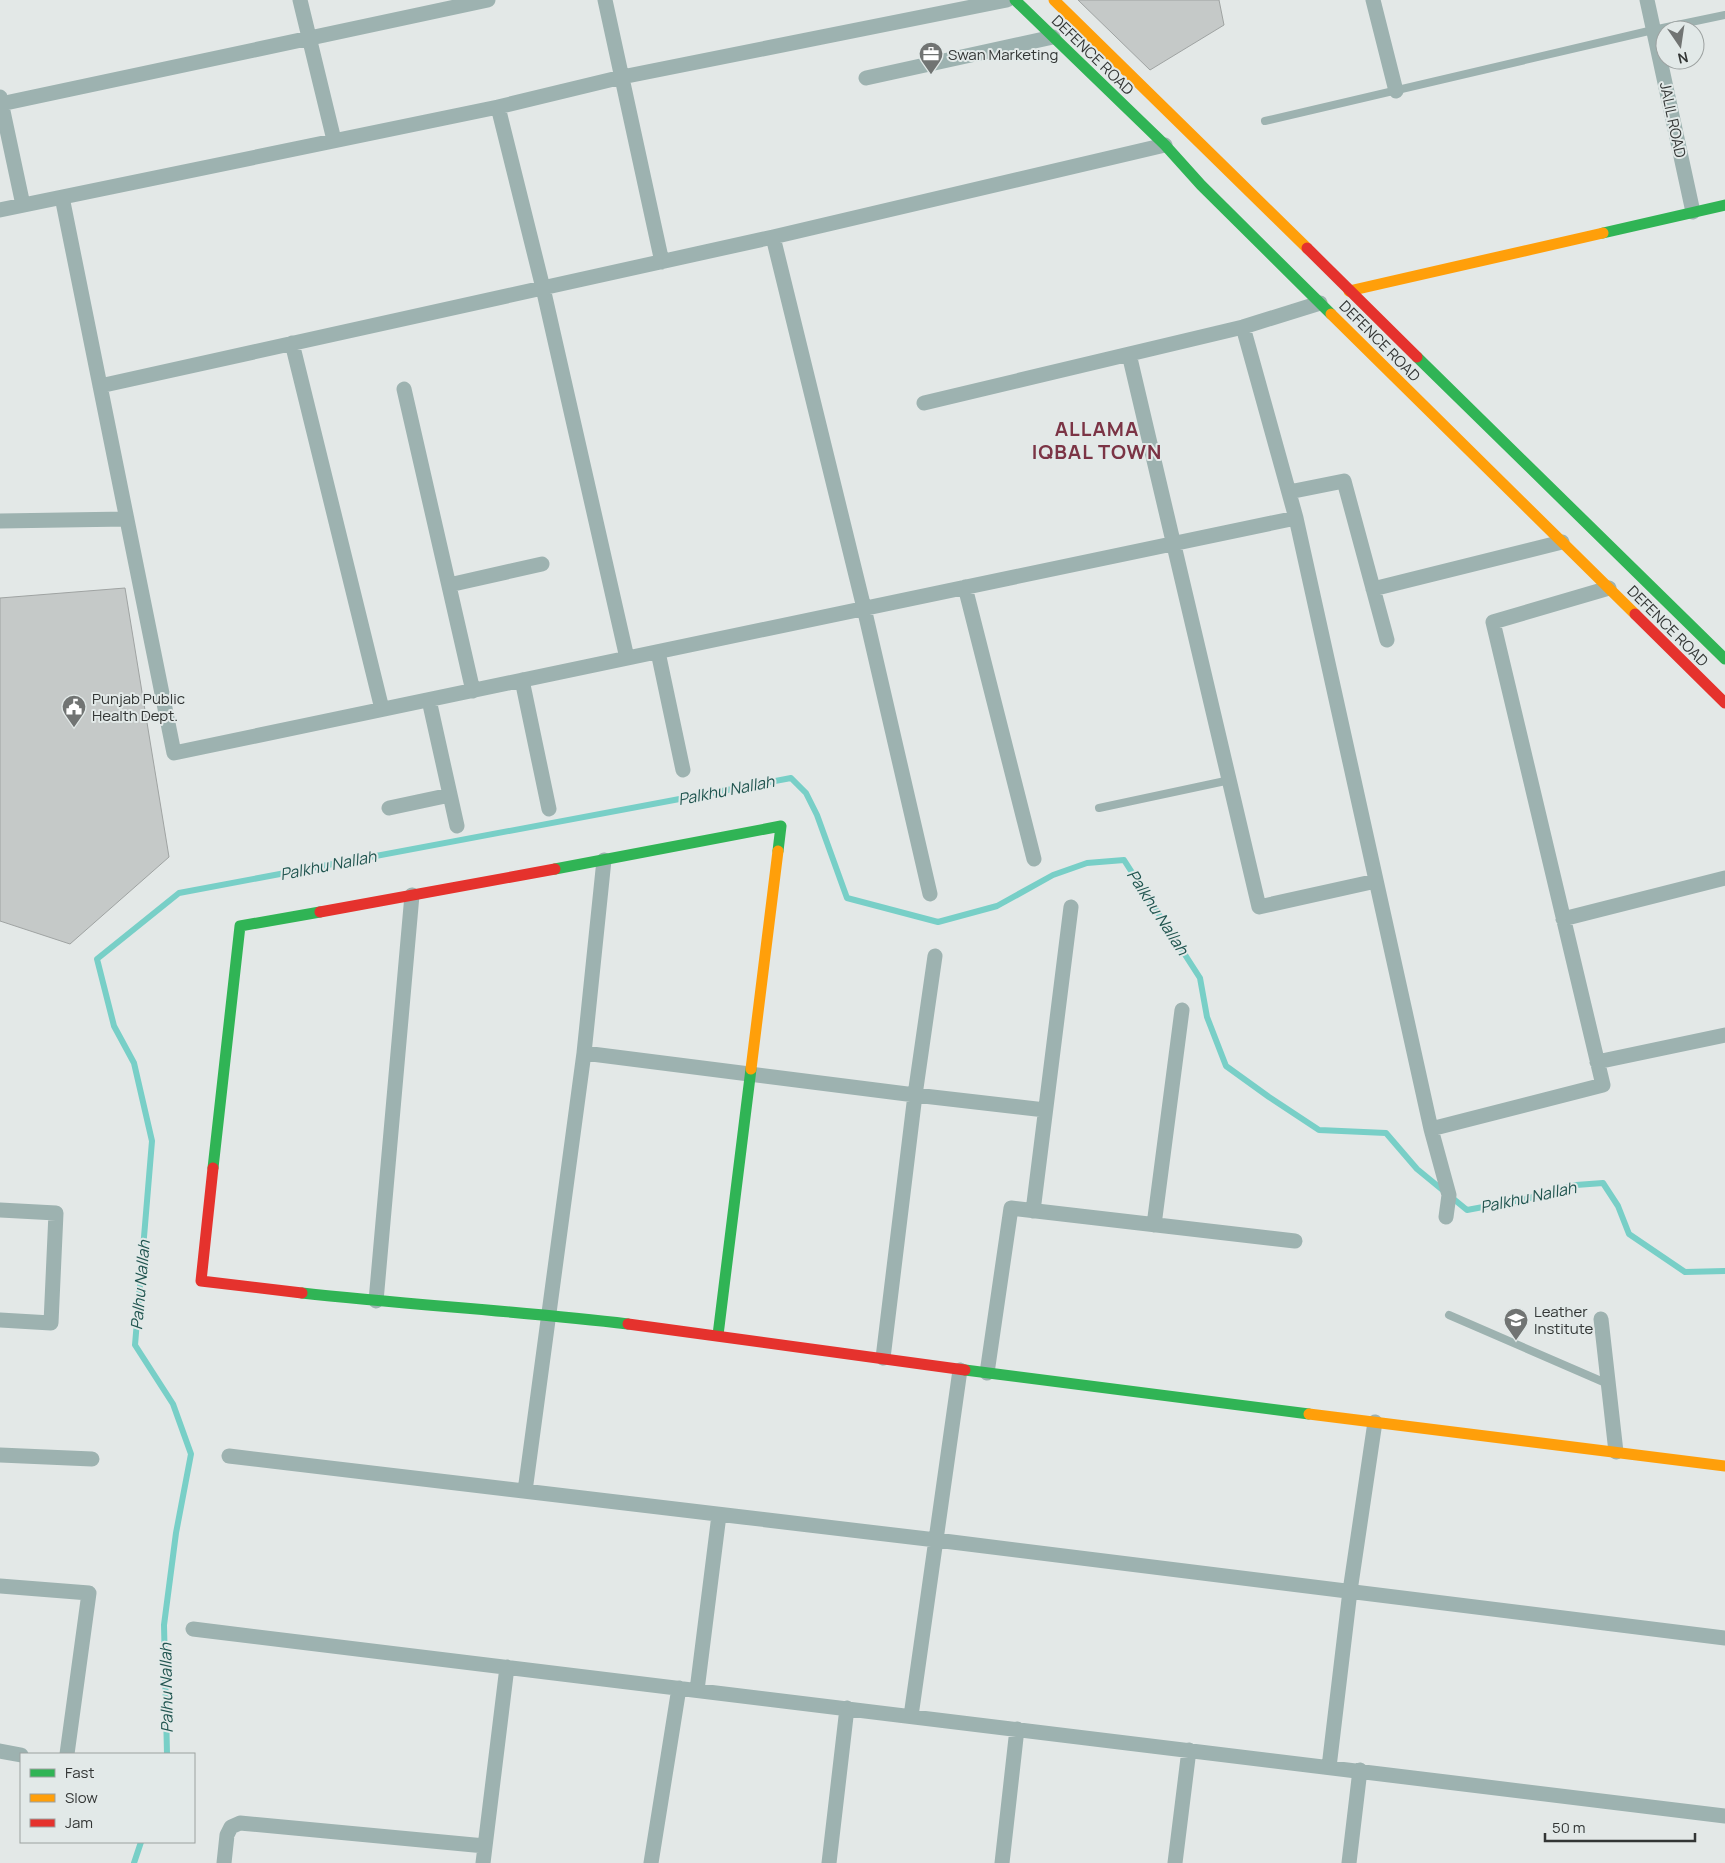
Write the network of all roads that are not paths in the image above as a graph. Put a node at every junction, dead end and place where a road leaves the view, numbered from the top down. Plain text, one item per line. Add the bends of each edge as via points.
1 (300, 0) edge
2 (488, 0) edge
3 (606, 0) edge
4 (1007, 0) edge
5 (1015, 0) edge
6 (1047, 0) edge
7 (1054, 0) edge
8 (1373, 0) edge
9 (1647, 0) edge
10 (1725, 15) edge
11 (1031, 16) junction
12 (1653, 30) junction
13 (1053, 37) junction
14 (310, 38) junction
15 (622, 77) junction
16 (866, 78) dead end
17 (1396, 90) junction
18 (1, 101) edge
19 (498, 106) junction
20 (1264, 121) dead end
21 (334, 140) junction
22 (1165, 145) junction
23 (62, 197) junction
24 (23, 205) junction
25 (1725, 205) edge
26 (0, 210) edge
27 (1693, 212) junction
28 (773, 238) junction
29 (662, 262) junction
30 (1307, 269) junction
31 (543, 288) junction
32 (1349, 291) junction
33 (1320, 303) junction
34 (1243, 327) junction
35 (1373, 335) junction
36 (292, 343) junction
37 (1129, 354) junction
38 (100, 386) junction
39 (404, 389) dead end
40 (924, 403) dead end
41 (1289, 492) junction
42 (1296, 518) junction
43 (127, 520) junction
44 (0, 521) edge
45 (1571, 531) junction
46 (1174, 544) junction
47 (542, 564) dead end
48 (449, 585) junction
49 (965, 588) junction
50 (1609, 588) junction
51 (1373, 589) junction
52 (864, 608) junction
53 (1387, 640) dead end
54 (658, 652) junction
55 (628, 658) junction
56 (1725, 659) edge
57 (522, 680) junction
58 (473, 691) junction
59 (429, 700) junction
60 (1725, 703) edge
61 (382, 709) junction
62 (683, 770) dead end
63 (1230, 780) junction
64 (450, 795) junction
65 (389, 808) dead end
66 (1099, 808) dead end
67 (549, 809) dead end
68 (457, 826) dead end
69 (604, 860) junction
70 (1034, 860) dead end
71 (1725, 878) edge
72 (1376, 881) junction
73 (930, 894) dead end
74 (412, 895) junction
75 (1071, 907) dead end
76 (1563, 919) junction
77 (935, 956) dead end
78 (1182, 1010) dead end
79 (1725, 1035) edge
80 (584, 1053) junction
81 (1597, 1062) junction
82 (751, 1074) junction
83 (915, 1096) junction
84 (1046, 1110) junction
85 (1431, 1129) junction
86 (0, 1210) edge
87 (1033, 1211) junction
88 (1446, 1217) dead end
89 (1154, 1225) junction
90 (1294, 1241) dead end
91 (376, 1301) junction
92 (548, 1314) junction
93 (1449, 1315) dead end
94 (1601, 1319) dead end
95 (0, 1320) edge
96 (718, 1335) junction
97 (883, 1358) junction
98 (960, 1370) junction
99 (987, 1373) junction
100 (1608, 1384) junction
101 (1375, 1422) junction
102 (1616, 1452) junction
103 (0, 1455) edge
104 (229, 1456) dead end
105 (92, 1459) dead end
106 (1725, 1466) edge
107 (525, 1491) junction
108 (719, 1514) junction
109 (936, 1540) junction
110 (0, 1586) edge
111 (1350, 1591) junction
112 (193, 1629) dead end
113 (1725, 1638) edge
114 (507, 1667) junction
115 (679, 1688) junction
116 (696, 1690) junction
117 (847, 1708) junction
118 (911, 1716) junction
119 (1017, 1729) junction
120 (1189, 1750) junction
121 (0, 1752) edge
122 (67, 1753) edge
123 (20, 1755) edge
124 (1329, 1767) junction
125 (1360, 1770) junction
126 (1725, 1816) edge
127 (485, 1846) junction
128 (224, 1863) edge
129 (483, 1863) edge
130 (651, 1863) edge
131 (829, 1863) edge
132 (1002, 1863) edge
133 (1175, 1863) edge
134 (1349, 1863) edge

1 - 14 street
2 - 14 street
3 - 15 street
4 - 15 street
5 - 11 street, DEFENCE ROAD
6 - 11 street
7 - 30 street, DEFENCE ROAD
8 - 17 street
9 - 12 street, JALIL ROAD
10 - 12 lane
11 - 13 street, DEFENCE ROAD
12 - 17 lane
12 - 27 street, JALIL ROAD
13 - 16 street
13 - 22 street, DEFENCE ROAD
14 - 18 street
14 - 21 street
15 - 19 street
15 - 29 street
17 - 20 lane
18 - 24 street
19 - 21 street
19 - 31 street
21 - 23 street
22 - 28 street
22 - 30 street, DEFENCE ROAD via 1202,185
23 - 24 street
23 - 38 street
24 - 26 street
25 - 27 street
27 - 32 street
28 - 29 street
28 - 52 street
29 - 31 street
30 - 32 street, DEFENCE ROAD
30 - 33 street, DEFENCE ROAD
31 - 36 street
31 - 55 street
32 - 35 street, DEFENCE ROAD
33 - 34 street
33 - 35 street, DEFENCE ROAD
34 - 37 street
34 - 41 street
35 - 45 street, DEFENCE ROAD
35 - 45 street, DEFENCE ROAD
36 - 38 street
36 - 61 street
37 - 40 street
37 - 46 street
38 - 43 street
39 - 48 street
41 - 42 street
41 - 51 street via 1344,481
42 - 46 street
42 - 72 street
43 - 44 street
43 - 61 street via 174,753
45 - 50 street, DEFENCE ROAD
45 - 51 street
45 - 56 street, DEFENCE ROAD
46 - 49 street
46 - 63 street
47 - 48 street
48 - 58 street
49 - 52 street
49 - 70 street
50 - 60 street, DEFENCE ROAD
50 - 76 street via 1493,622
51 - 53 street
52 - 54 street
52 - 73 street
54 - 55 street
54 - 62 street
55 - 57 street
57 - 58 street
57 - 67 street
58 - 59 street
59 - 61 street
59 - 64 street
63 - 66 lane
63 - 72 street via 1259,907
64 - 65 street
64 - 68 street
69 - 74 street
69 - 80 street
69 - 82 street via 781,826
71 - 76 street
72 - 85 street
74 - 91 street
74 - 91 street via 240,926 201,1280
75 - 84 street
76 - 81 street
77 - 83 street
78 - 89 street
79 - 81 street
80 - 82 street
80 - 92 street
81 - 85 street via 1603,1085
82 - 83 street
82 - 96 street
83 - 84 street
83 - 97 street
84 - 87 street
85 - 88 street via 1449,1195
86 - 95 street via 56,1213 51,1323
87 - 89 street
87 - 99 street via 1011,1208
89 - 90 street
91 - 92 street
92 - 96 street
92 - 107 street
93 - 100 lane
94 - 100 street
96 - 97 street
97 - 98 street
98 - 99 street
98 - 109 street
99 - 101 street
100 - 102 street
101 - 102 street
101 - 111 street
102 - 106 street
103 - 105 street
104 - 107 street
107 - 108 street
108 - 109 street
108 - 116 street
109 - 111 street
109 - 118 street
110 - 122 street via 89,1593
111 - 113 street
111 - 124 street
112 - 114 street
114 - 115 street
114 - 127 street
115 - 116 street
115 - 130 street
116 - 117 street
117 - 118 street
117 - 131 street
118 - 119 street
119 - 120 street
119 - 132 street
120 - 124 street
120 - 133 street
121 - 123 street
124 - 125 street
125 - 126 street
125 - 134 street
127 - 128 street via 240,1823 231,1827 227,1835
127 - 129 street

